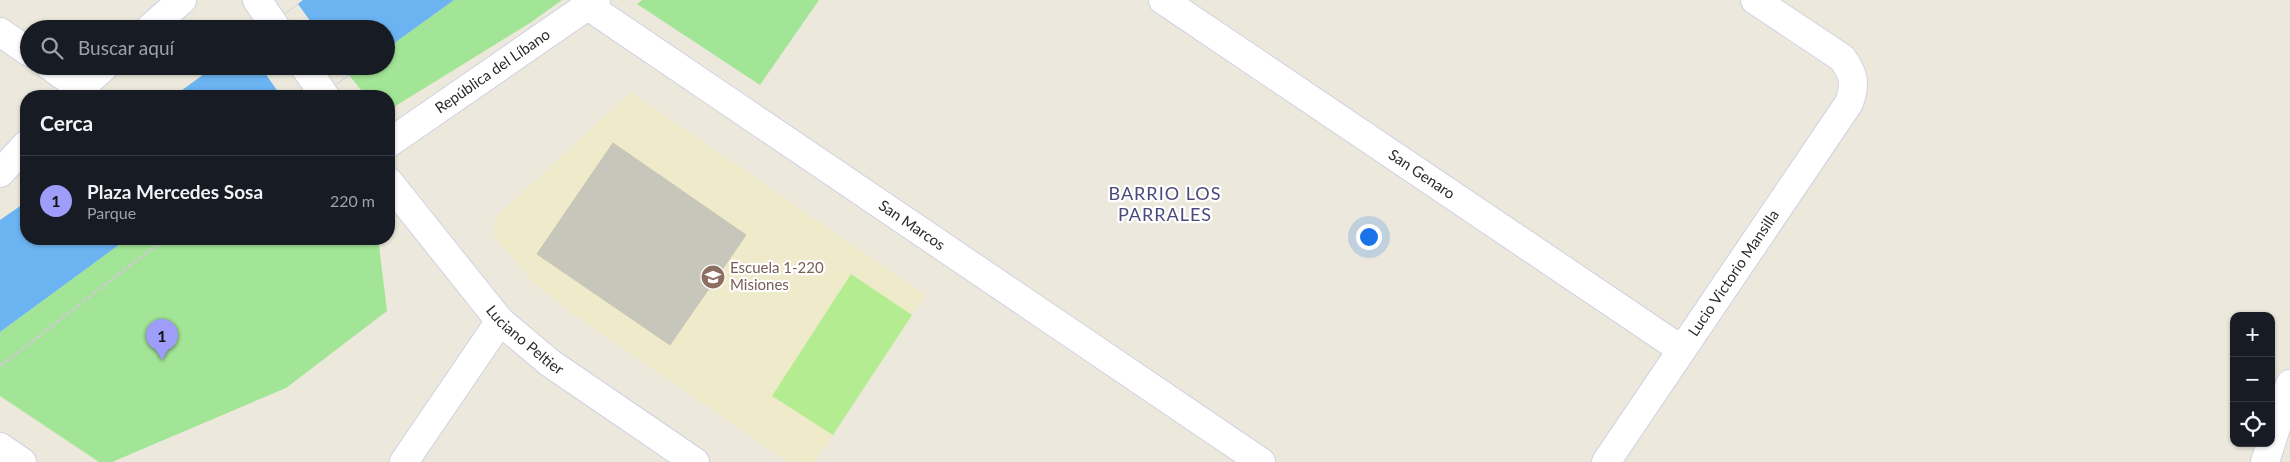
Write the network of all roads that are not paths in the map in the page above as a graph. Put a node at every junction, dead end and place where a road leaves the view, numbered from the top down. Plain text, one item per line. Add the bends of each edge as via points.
1 (182, 0) edge
2 (257, 0) edge
3 (1163, 0) edge
4 (1754, 0) edge
5 (592, 3) edge
6 (159, 20) edge
7 (271, 20) edge
8 (0, 32) edge
9 (20, 46) edge
10 (59, 75) edge
11 (95, 75) edge
12 (310, 75) edge
13 (74, 90) edge
14 (78, 90) edge
15 (321, 90) edge
16 (395, 139) edge
17 (20, 151) edge
18 (0, 173) edge
19 (395, 190) edge
20 (500, 321) junction
21 (1682, 350) junction
22 (2290, 384) edge
23 (0, 447) edge
24 (22, 462) edge
25 (404, 462) edge
26 (695, 462) edge
27 (1261, 462) edge
28 (1606, 462) edge
29 (2265, 462) edge

1 - 6 street
2 - 7 street
3 - 21 street, San Genaro
4 - 21 street, Lucio Victorio Mansilla via 1842,58 1851,70 1854,82 1849,103
5 - 16 street, República del Líbano
5 - 27 street, San Marcos
8 - 9 street
10 - 13 street
11 - 14 street
12 - 15 street
17 - 18 street
19 - 20 street, Luciano Peltier
20 - 25 street
20 - 26 street, Luciano Peltier via 550,362
21 - 28 street, Lucio Victorio Mansilla
22 - 29 street
23 - 24 street

